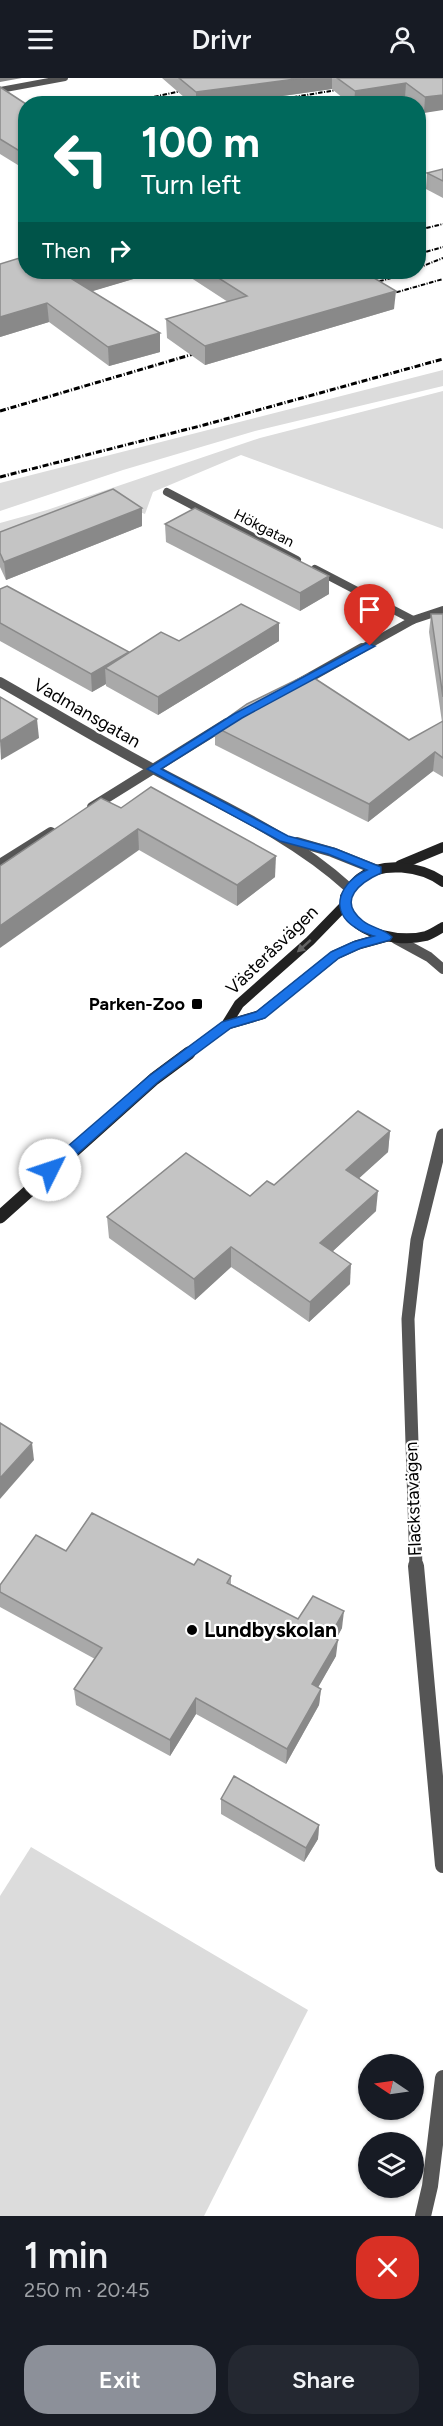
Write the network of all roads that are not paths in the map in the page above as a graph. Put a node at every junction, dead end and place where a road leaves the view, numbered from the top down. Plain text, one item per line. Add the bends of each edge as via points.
1 (65, 78) edge
2 (0, 90) edge
3 (167, 492) dead end
4 (443, 610) edge
5 (413, 620) junction
6 (0, 682) edge
7 (288, 689) edge
8 (238, 716) edge
9 (153, 769) junction
10 (81, 813) edge
11 (61, 826) edge
12 (284, 838) junction
13 (443, 847) edge
14 (0, 864) edge
15 (396, 867) junction
16 (377, 870) junction
17 (443, 882) edge
18 (349, 888) junction
19 (346, 904) junction
20 (443, 927) edge
21 (391, 938) junction
22 (443, 969) edge
23 (226, 1025) junction
24 (443, 1135) edge
25 (0, 1217) edge
26 (443, 1865) edge
27 (443, 2078) edge
28 (423, 2216) edge

1 - 2 street
3 - 5 street, Hökgatan
4 - 5 street
5 - 7 street
6 - 9 street, Vadmansgatan
8 - 9 street
9 - 10 street
9 - 12 street, Vadmansgatan
11 - 14 street
12 - 16 street, Vadmansgatan
12 - 18 street, Vadmansgatan
13 - 15 street
15 - 16 street
15 - 17 street via 415,869
16 - 18 street
18 - 19 street
19 - 21 street via 348,913 359,925
19 -> 23 street, Västeråsvägen via 239,1004
20 - 21 street, Västeråsvägen via 421,938
21 - 22 street via 429,957
21 - 23 street, Västeråsvägen via 357,945 335,955 261,1015
23 - 25 street, Västeråsvägen via 154,1079
24 - 26 street, Flackstavägen via 417,1240 408,1329 417,1588
27 - 28 street

